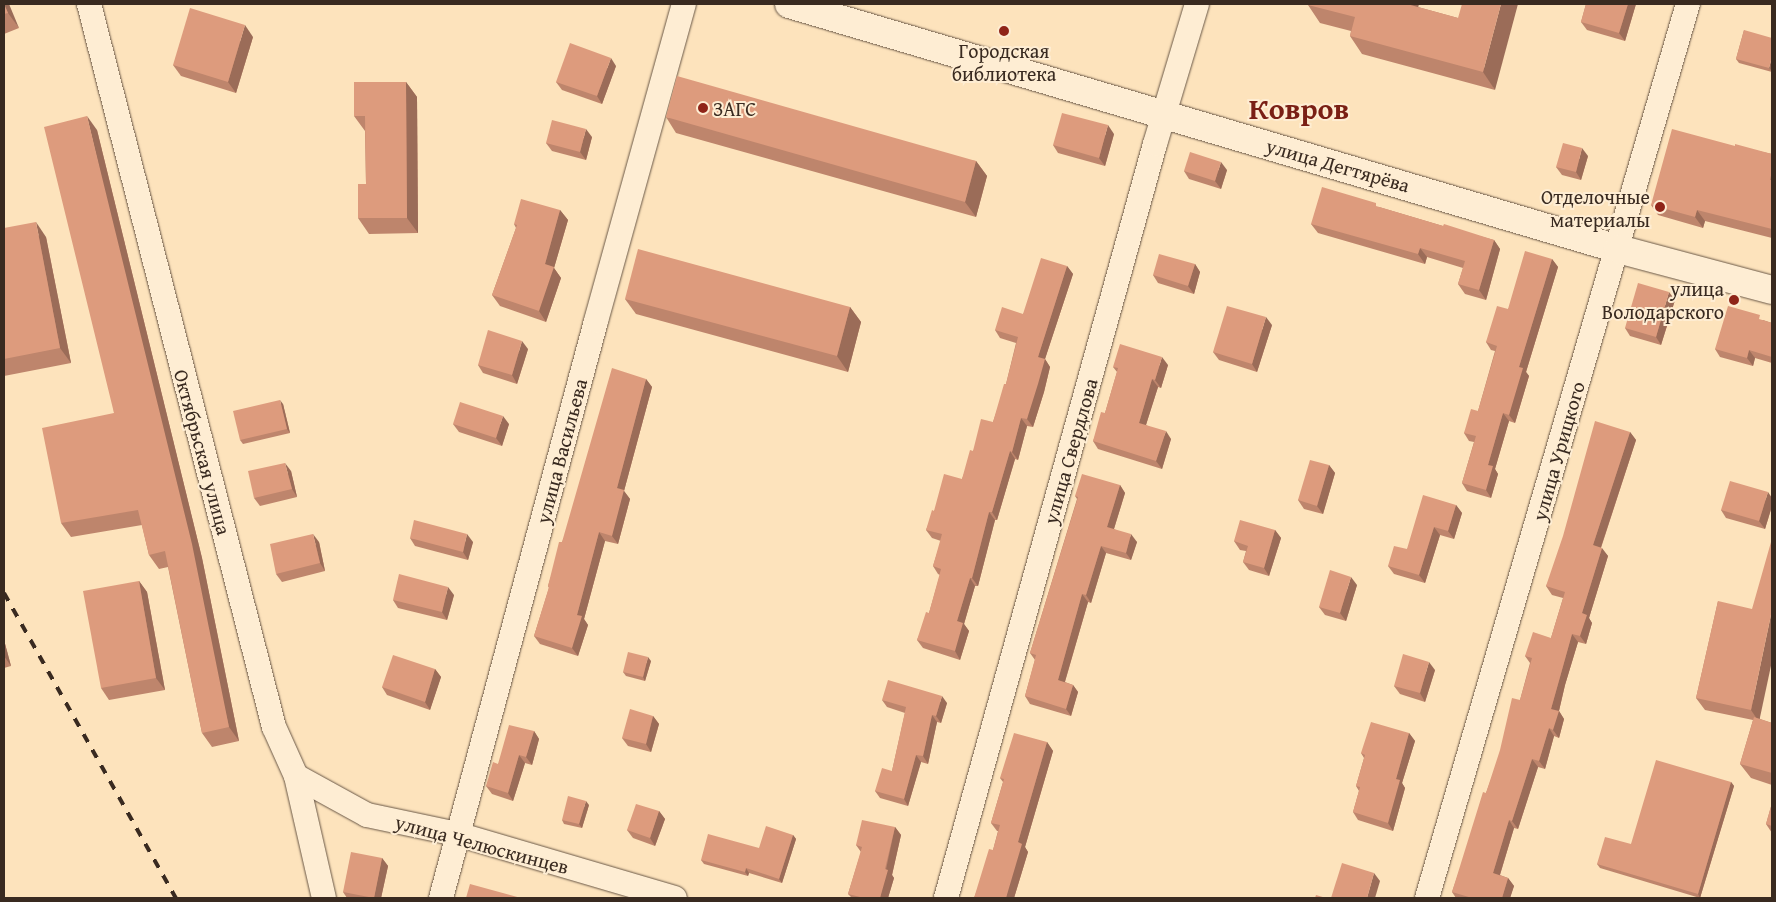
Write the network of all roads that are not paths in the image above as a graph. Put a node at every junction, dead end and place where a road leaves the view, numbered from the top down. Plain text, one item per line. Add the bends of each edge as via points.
1 (89, 4) edge
2 (684, 4) edge
3 (788, 4) edge
4 (1197, 4) edge
5 (1688, 4) edge
6 (1164, 114) junction
7 (1618, 249) junction
8 (1772, 290) edge
9 (296, 776) junction
10 (457, 834) junction
11 (324, 898) edge
12 (440, 898) edge
13 (675, 898) edge
14 (946, 898) edge
15 (1427, 898) edge

1 - 9 street, Октябрьская улица via 274,727
2 - 10 street, улица Васильева
3 - 6 main road, улица Дегтярёва
4 - 6 street, улица Свердлова
5 - 7 street, улица Урицкого
6 - 7 main road, улица Дегтярёва
6 - 14 street, улица Свердлова
7 - 8 main road, улица Дегтярёва
7 - 15 street, улица Урицкого
9 - 10 street, улица Челюскинцев via 367,815
9 - 11 street, Октябрьская улица
10 - 12 street, улица Васильева
10 - 13 street, улица Челюскинцев

